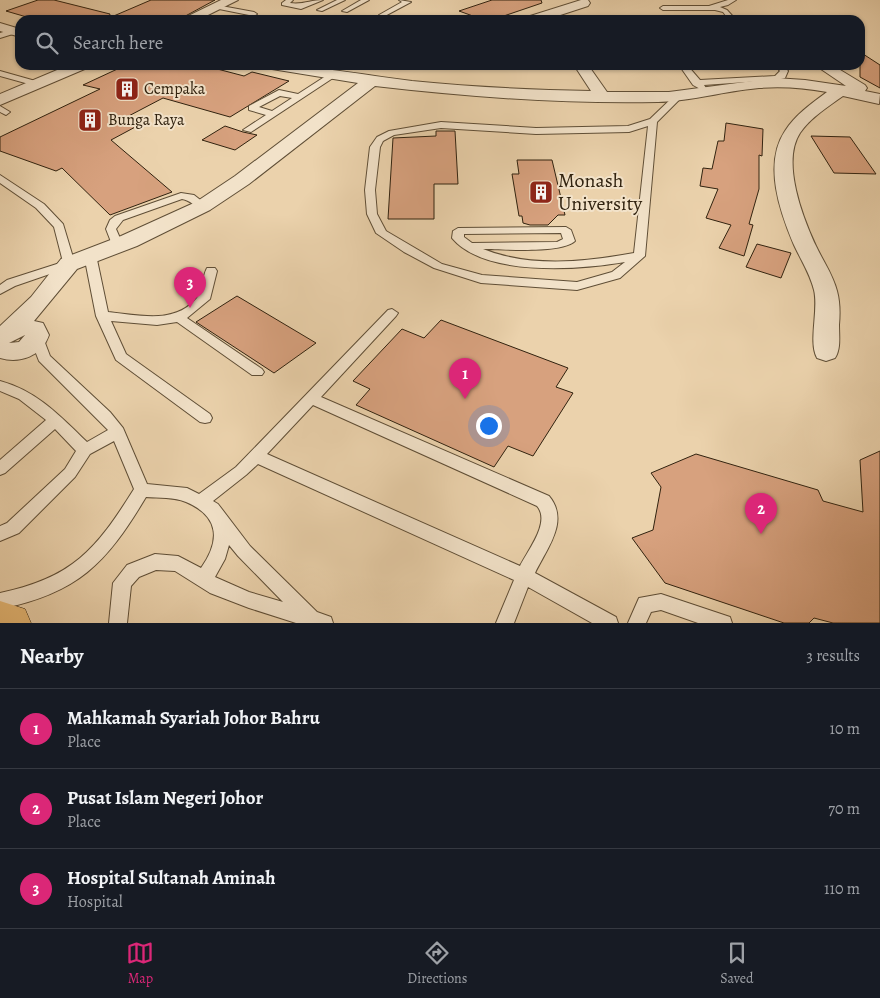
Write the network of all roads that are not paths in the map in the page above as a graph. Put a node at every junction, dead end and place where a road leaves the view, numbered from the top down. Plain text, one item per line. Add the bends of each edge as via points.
1 (232, 0) edge
2 (290, 0) edge
3 (320, 0) edge
4 (342, 0) edge
5 (366, 0) edge
6 (668, 0) edge
7 (733, 0) edge
8 (408, 1) edge
9 (584, 3) dead end
10 (216, 7) junction
11 (702, 7) junction
12 (663, 8) junction
13 (320, 10) dead end
14 (345, 11) dead end
15 (254, 14) dead end
16 (198, 15) edge
17 (383, 15) edge
18 (547, 15) edge
19 (662, 15) edge
20 (728, 15) edge
21 (0, 19) edge
22 (11, 30) edge
23 (70, 70) edge
24 (299, 70) edge
25 (584, 70) edge
26 (688, 70) edge
27 (784, 70) edge
28 (825, 70) edge
29 (0, 72) edge
30 (332, 76) junction
31 (370, 82) junction
32 (36, 84) junction
33 (835, 84) junction
34 (701, 87) junction
35 (300, 97) junction
36 (603, 97) junction
37 (678, 97) junction
38 (880, 99) edge
39 (4, 101) edge
40 (274, 114) junction
41 (653, 121) junction
42 (248, 130) dead end
43 (0, 178) edge
44 (466, 246) junction
45 (639, 256) junction
46 (80, 259) junction
47 (211, 271) dead end
48 (0, 290) edge
49 (392, 313) dead end
50 (102, 316) junction
51 (179, 318) junction
52 (16, 344) edge
53 (826, 352) dead end
54 (257, 372) dead end
55 (3, 389) edge
56 (311, 398) junction
57 (205, 418) dead end
58 (54, 421) junction
59 (118, 432) junction
60 (84, 450) junction
61 (256, 456) junction
62 (0, 469) edge
63 (142, 490) junction
64 (200, 502) junction
65 (221, 522) junction
66 (0, 534) edge
67 (524, 576) junction
68 (203, 579) junction
69 (0, 601) edge
70 (0, 620) edge
71 (318, 621) edge
72 (11, 623) edge
73 (118, 623) edge
74 (505, 623) edge
75 (609, 623) edge
76 (637, 623) edge
77 (723, 623) edge

1 - 10 street
2 - 3 lane via 284,4 301,7
4 - 13 lane
5 - 14 lane
6 - 12 lane
7 - 11 lane
8 - 17 lane
9 - 18 street
10 - 15 lane
10 - 16 street
11 - 12 lane
11 - 20 lane via 721,9
12 - 19 lane
21 - 22 street
23 - 32 street
24 - 30 street
25 - 36 street
26 - 34 lane
27 - 34 lane via 782,76 776,78
28 - 33 street
29 - 32 lane
30 - 31 street
30 - 35 lane
31 - 36 street
31 - 46 street via 203,206
32 - 39 street
33 - 34 street via 762,83
33 - 38 street
33 - 53 street via 818,107 790,134 785,181 792,218 818,268 826,293
34 - 37 street
35 - 40 lane
35 - 40 lane via 279,92 252,108
36 - 37 street
37 - 41 lane
40 - 42 lane
41 - 45 lane via 647,166 646,216
41 - 45 lane via 629,129 596,131 451,126 392,132 380,139 375,147 370,181 372,214 382,233 438,266 481,279 577,286 616,275
43 - 46 lane via 40,206 59,226
44 - 44 lane via 458,238 458,230 566,230 569,241 558,245
44 - 45 lane via 493,257 542,266 602,264
46 - 48 lane
46 - 50 lane
46 - 52 street via 39,302
47 - 51 lane via 204,300
49 - 56 lane
50 - 51 lane via 157,320
50 - 57 lane via 121,357
51 - 54 lane
52 - 59 lane via 106,416
55 - 58 lane via 39,406
56 - 61 lane
56 - 67 lane via 543,502 551,516 549,527
58 - 60 lane
58 - 62 lane
59 - 60 lane
59 - 63 lane
60 - 66 lane via 63,480 13,528
61 - 64 lane
61 - 67 lane
63 - 64 lane via 187,495
63 - 69 lane via 108,541 82,570 52,587
64 - 65 lane via 212,509
65 - 68 lane via 224,540
65 - 71 lane via 244,551
67 - 74 lane
67 - 75 lane
68 - 71 lane via 249,600
68 - 73 lane via 178,564 155,562 133,571 122,583
70 - 72 main road
76 - 77 lane via 645,604 651,602 661,602

